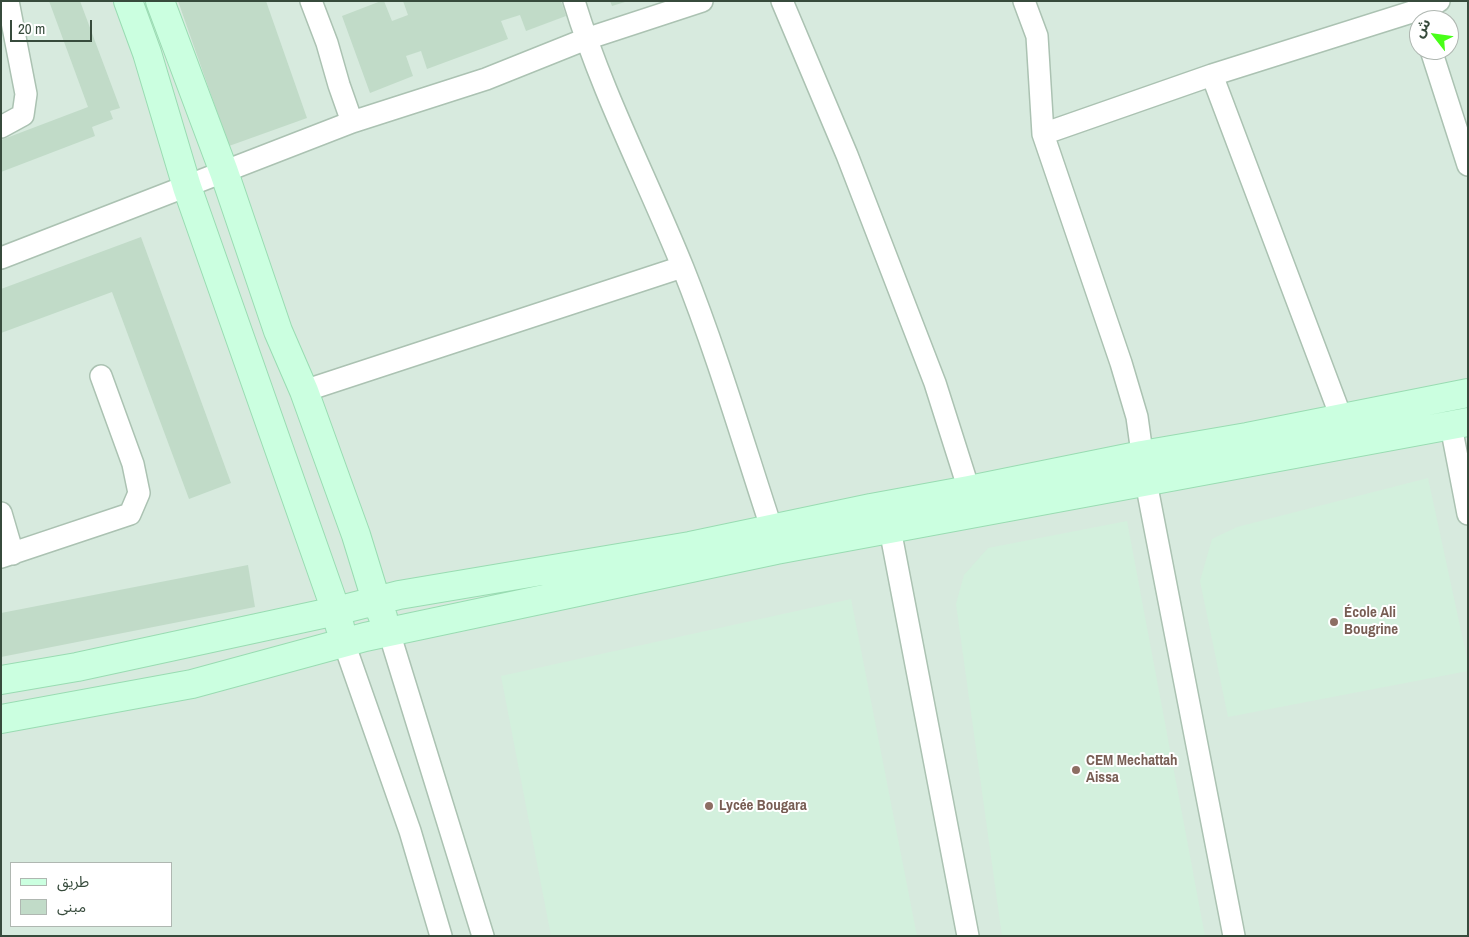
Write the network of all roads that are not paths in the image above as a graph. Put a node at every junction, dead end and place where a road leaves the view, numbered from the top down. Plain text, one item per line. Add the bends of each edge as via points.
1 (8, 1) edge
2 (128, 1) edge
3 (160, 1) edge
4 (311, 1) edge
5 (574, 1) edge
6 (702, 1) edge
7 (782, 1) edge
8 (1024, 1) edge
9 (1439, 1) edge
10 (1418, 10) edge
11 (1409, 13) edge
12 (586, 39) junction
13 (1434, 60) edge
14 (1212, 75) junction
15 (352, 122) junction
16 (1, 127) edge
17 (1043, 134) junction
18 (1468, 165) edge
19 (224, 172) junction
20 (187, 187) junction
21 (1, 258) edge
22 (682, 267) junction
23 (101, 376) dead end
24 (304, 391) junction
25 (1468, 393) edge
26 (1341, 418) junction
27 (1459, 424) edge
28 (1142, 455) junction
29 (1146, 482) junction
30 (969, 490) junction
31 (1, 513) edge
32 (1468, 514) edge
33 (890, 529) junction
34 (774, 540) junction
35 (7, 555) edge
36 (376, 600) junction
37 (336, 611) junction
38 (389, 632) junction
39 (344, 643) junction
40 (1, 680) edge
41 (1, 719) edge
42 (441, 936) edge
43 (483, 936) edge
44 (968, 936) edge
45 (1234, 936) edge

1 - 16 street via 26,94 23,115
2 - 20 main road via 148,53
3 - 19 main road
4 - 15 street
5 - 12 street
6 - 12 street
7 - 30 street via 847,155 935,382
8 - 17 street via 1037,36
9 - 10 street
11 - 14 street
12 - 15 street via 486,79
12 - 22 street
13 - 18 street
14 - 17 street
14 - 26 street
15 - 19 street
17 - 28 street via 1121,363 1137,417
19 - 20 street
19 - 24 main road via 278,331
20 - 21 street
20 - 37 main road
22 - 24 street
22 - 34 street via 736,419
23 - 35 street via 133,464 139,493 130,514
24 - 36 main road
25 - 26 main road
26 - 28 main road
27 - 29 main road
27 - 32 street
28 - 29 street
28 - 30 main road
29 - 33 main road
29 - 45 street
30 - 34 main road via 871,508
31 - 35 street
33 - 34 main road
33 - 44 street
34 - 36 main road via 681,548
34 - 38 main road
36 - 37 main road
36 - 38 main road
37 - 39 main road
37 - 40 main road via 77,667
38 - 39 main road
38 - 43 street
39 - 41 main road via 192,684
39 - 42 street via 410,831

